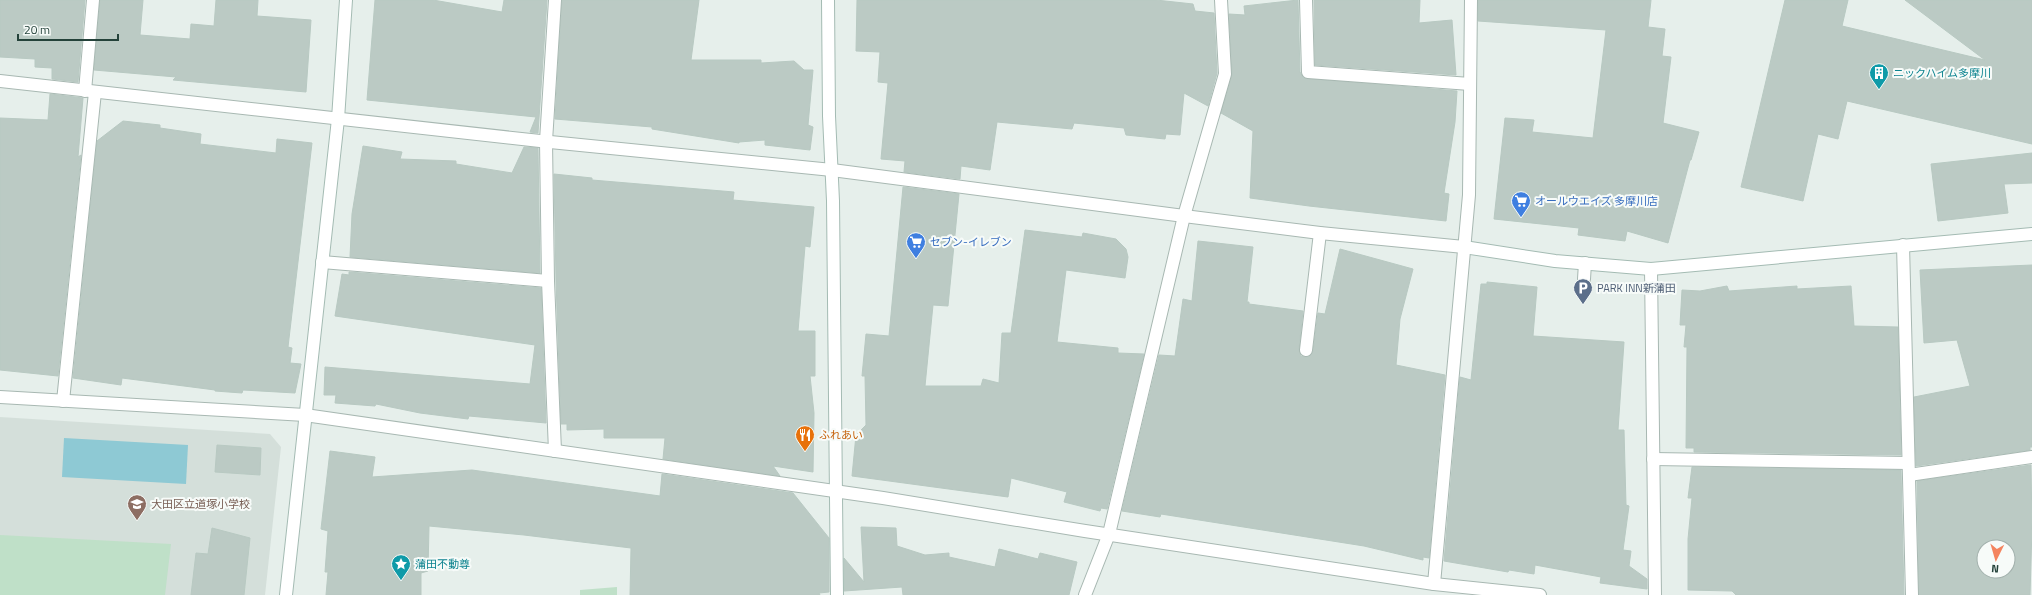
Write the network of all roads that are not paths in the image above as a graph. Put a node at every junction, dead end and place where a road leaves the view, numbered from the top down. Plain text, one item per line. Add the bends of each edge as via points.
1 (93, 0) edge
2 (346, 0) edge
3 (555, 0) edge
4 (828, 0) edge
5 (1221, 0) edge
6 (1306, 0) edge
7 (1471, 0) edge
8 (0, 81) edge
9 (1470, 84) junction
10 (90, 92) junction
11 (338, 118) junction
12 (546, 141) junction
13 (832, 170) junction
14 (1184, 216) junction
15 (1320, 233) junction
16 (2032, 234) edge
17 (1903, 245) junction
18 (1464, 246) junction
19 (322, 262) junction
20 (1585, 263) junction
21 (1651, 269) junction
22 (1584, 279) dead end
23 (548, 281) junction
24 (1306, 350) dead end
25 (0, 398) edge
26 (63, 401) junction
27 (306, 415) junction
28 (555, 451) junction
29 (2032, 458) edge
30 (1653, 459) junction
31 (1908, 463) junction
32 (1909, 475) junction
33 (836, 491) junction
34 (1109, 534) junction
35 (1434, 584) junction
36 (286, 595) edge
37 (837, 595) edge
38 (1085, 595) edge
39 (1540, 595) edge
40 (1655, 595) edge
41 (1912, 595) edge

1 - 10 street
2 - 11 street
3 - 12 street
4 - 13 street
5 - 14 street via 1225,74
6 - 9 street via 1308,72
7 - 9 street
8 - 10 street
9 - 18 street via 1469,195
10 - 11 street
10 - 26 street
11 - 12 street
11 - 19 street
12 - 13 street
12 - 23 street
13 - 14 street
13 - 33 street
14 - 15 street
14 - 34 street
15 - 18 street
15 - 24 street
16 - 17 street
17 - 21 street
17 - 31 street
18 - 20 street via 1556,261
18 - 35 street
19 - 23 street
19 - 27 street
20 - 21 street
20 - 22 street
21 - 30 street
23 - 28 street
25 - 26 street
26 - 27 street
27 - 28 street
27 - 36 street
28 - 33 street
29 - 32 street
30 - 31 street
30 - 40 street
31 - 32 street
32 - 41 street
33 - 34 street
33 - 37 street
34 - 35 street
34 - 38 street
35 - 39 street

